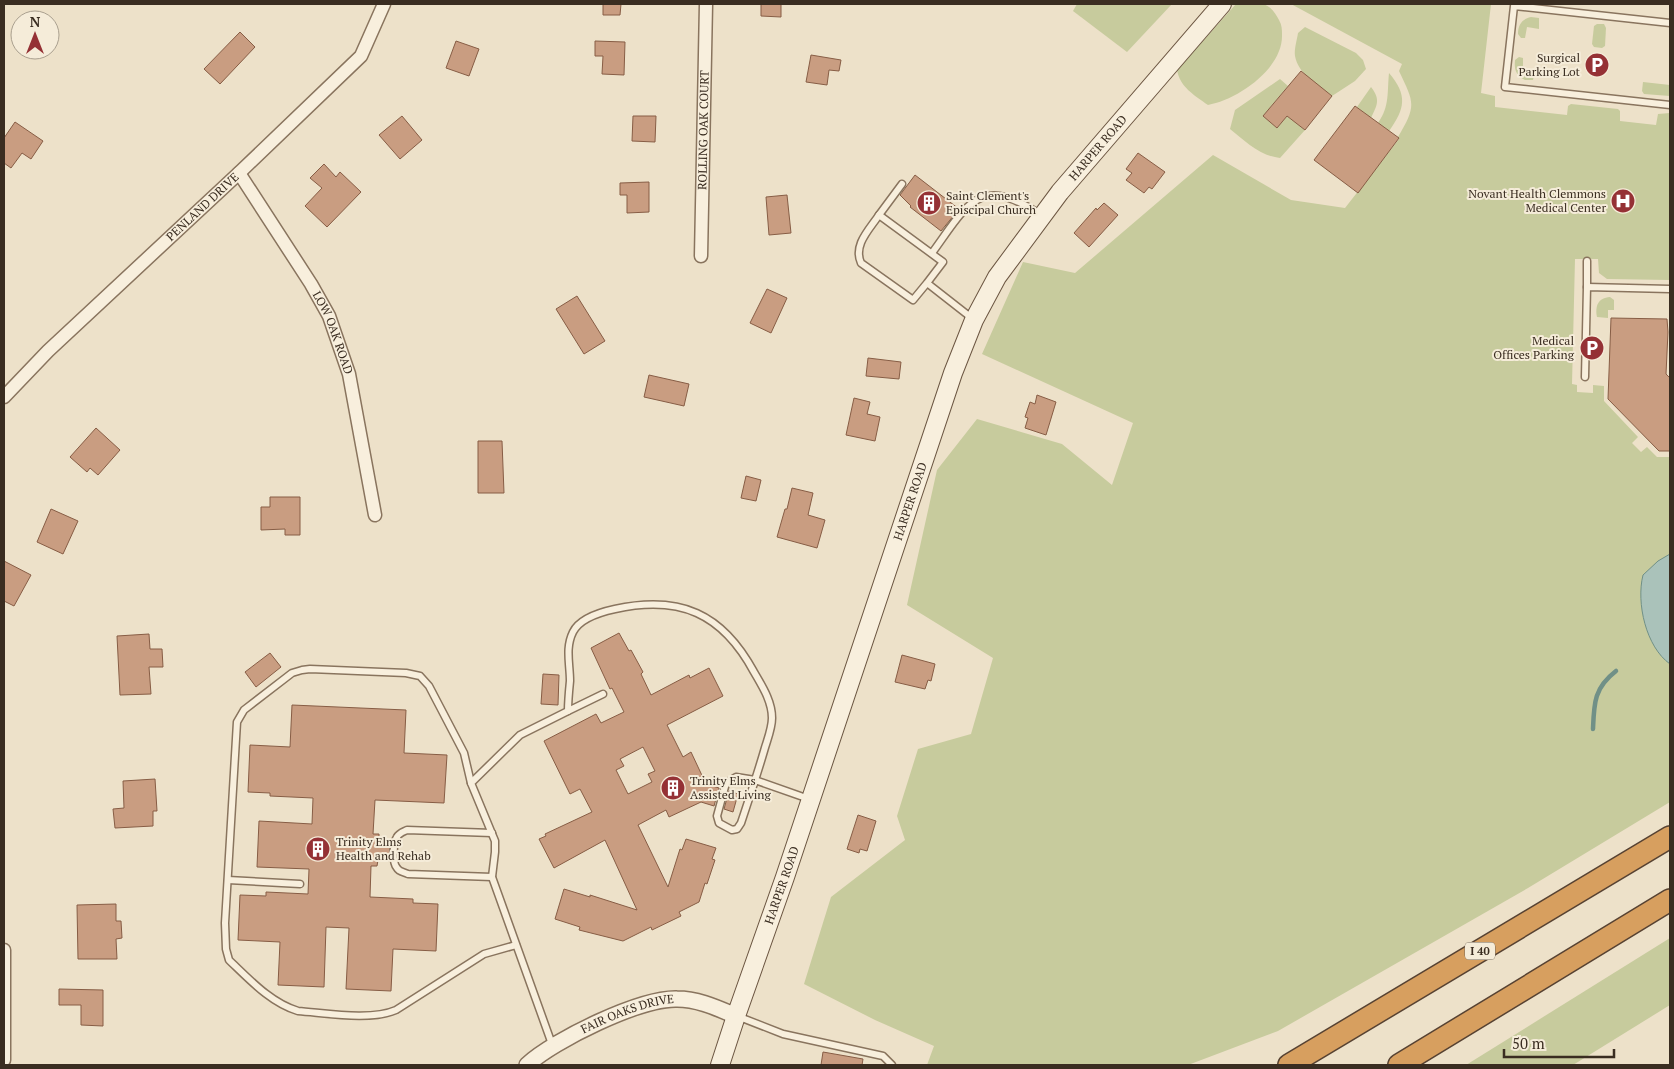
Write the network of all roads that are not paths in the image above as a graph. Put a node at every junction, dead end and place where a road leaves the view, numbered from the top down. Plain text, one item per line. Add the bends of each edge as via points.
1 (384, 4) edge
2 (706, 4) edge
3 (1222, 4) edge
4 (1514, 5) edge
5 (1670, 23) edge
6 (1670, 105) edge
7 (239, 173) junction
8 (902, 184) dead end
9 (879, 216) junction
10 (1042, 216) junction
11 (932, 253) junction
12 (701, 256) dead end
13 (1587, 261) dead end
14 (927, 283) junction
15 (1587, 287) junction
16 (1670, 289) edge
17 (974, 320) junction
18 (1585, 377) dead end
19 (4, 397) edge
20 (375, 514) dead end
21 (603, 694) dead end
22 (568, 711) junction
23 (755, 780) junction
24 (471, 784) junction
25 (810, 800) junction
26 (492, 833) junction
27 (1670, 838) edge
28 (492, 877) junction
29 (228, 880) junction
30 (300, 884) dead end
31 (1670, 900) edge
32 (516, 945) junction
33 (4, 950) edge
34 (736, 1016) junction
35 (553, 1047) junction
36 (4, 1060) edge
37 (527, 1065) edge
38 (720, 1065) edge
39 (892, 1065) edge
40 (1289, 1065) edge
41 (1399, 1065) edge

1 - 7 street, PENLAND DRIVE via 361,56
2 - 12 street, ROLLING OAK COURT
3 - 10 main road, HARPER ROAD
4 - 5 lane
4 - 6 lane via 1505,87
7 - 19 street, PENLAND DRIVE via 48,351
7 - 20 street, LOW OAK ROAD via 329,316 349,374
8 - 9 lane
9 - 11 lane
9 - 14 lane via 858,250 861,263 913,300
10 - 11 lane via 1020,202 984,196 965,209
10 - 17 main road, HARPER ROAD via 997,277
11 - 14 lane via 943,262
13 - 15 lane
14 - 17 lane
15 - 16 lane
15 - 18 lane
17 - 25 main road, HARPER ROAD via 953,373
21 - 22 lane
22 - 23 lane via 568,651 574,631 583,621 608,610 642,604 672,605 692,611 711,622 735,643 767,695 772,717
22 - 24 lane via 520,735
23 - 23 lane via 736,829 719,823 718,810 726,783 736,777
23 - 25 lane
24 - 26 lane
24 - 29 lane via 464,753 430,686 420,676 302,670 292,673 238,717
25 - 34 main road, HARPER ROAD
26 - 28 lane via 495,846
26 - 28 lane via 407,830 395,839 394,862 399,871 408,874
27 - 40 highway, I 40
28 - 32 lane
29 - 30 lane
29 - 32 lane via 225,944 229,960 274,1000 298,1011 380,1015 396,1010 484,954
31 - 41 highway
32 - 35 lane
33 - 36 street
34 - 35 street, FAIR OAKS DRIVE via 698,1002 662,1000 624,1011
34 - 38 main road, HARPER ROAD
34 - 39 lane via 783,1034 883,1056
35 - 37 street, FAIR OAKS DRIVE

